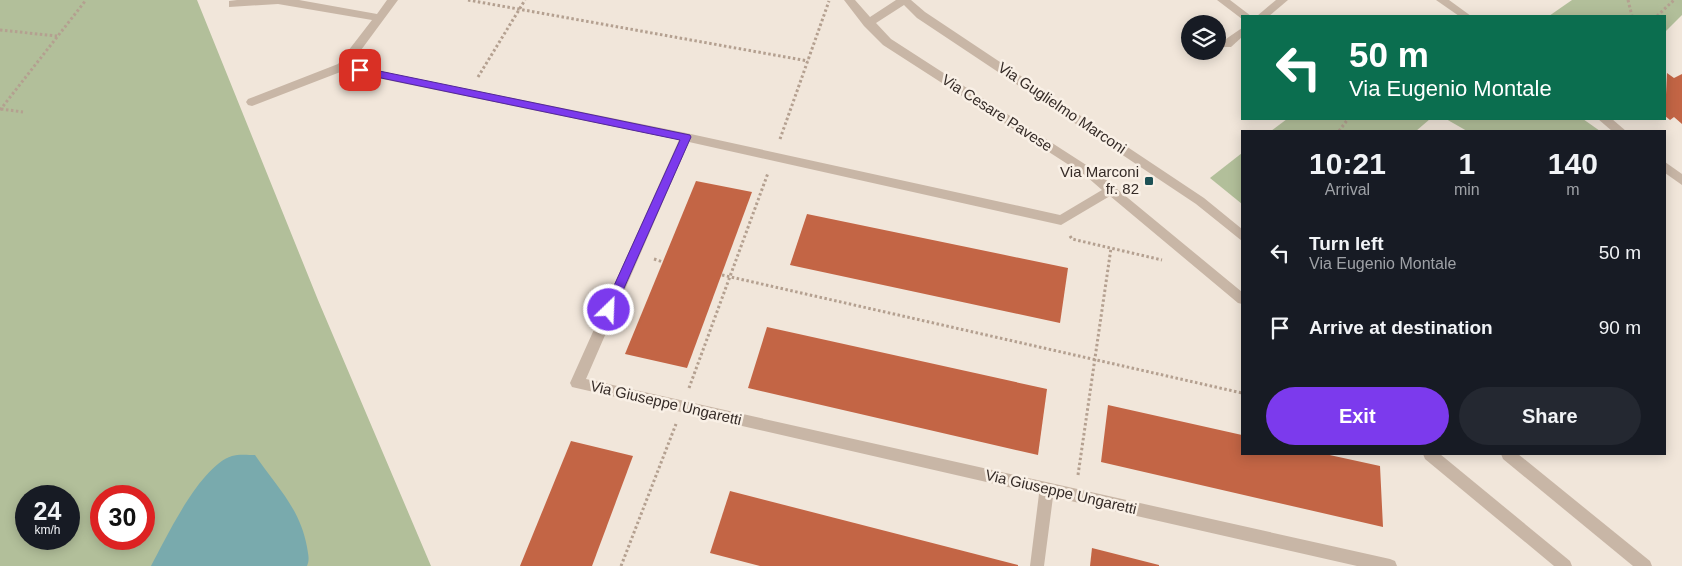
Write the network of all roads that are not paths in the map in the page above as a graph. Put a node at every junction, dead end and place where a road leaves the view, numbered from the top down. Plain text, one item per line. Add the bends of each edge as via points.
1 (393, 0) edge
2 (849, 0) edge
3 (904, 0) edge
4 (1222, 0) edge
5 (1283, 0) edge
6 (1441, 0) edge
7 (233, 4) dead end
8 (1244, 15) edge
9 (1263, 15) edge
10 (1464, 15) edge
11 (380, 18) junction
12 (868, 23) junction
13 (1241, 33) edge
14 (1227, 44) dead end
15 (342, 66) junction
16 (252, 102) dead end
17 (1605, 120) edge
18 (1619, 130) edge
19 (686, 137) junction
20 (1666, 168) edge
21 (1682, 180) edge
22 (1111, 190) junction
23 (1241, 235) edge
24 (1241, 298) edge
25 (1431, 455) edge
26 (1509, 455) edge
27 (1047, 489) junction
28 (1037, 566) edge
29 (1390, 566) edge
30 (1565, 566) edge
31 (1645, 566) edge

1 - 11 street
2 - 12 street, Via Cesare Pavese
3 - 12 street
3 - 23 street, Via Guglielmo Marconi via 921,15 1200,200
4 - 8 street
5 - 9 street
6 - 10 street
7 - 11 street via 278,0
11 - 15 street
12 - 22 street, Via Cesare Pavese via 887,42 1090,173
13 - 14 street
15 - 16 street
15 - 19 street
17 - 18 street
19 - 22 street via 1062,220
19 - 27 street, Via Giuseppe Ungaretti via 577,383
20 - 21 street
22 - 24 street, Via Cesare Pavese
25 - 30 street
26 - 31 street
27 - 28 street
27 - 29 street, Via Giuseppe Ungaretti

